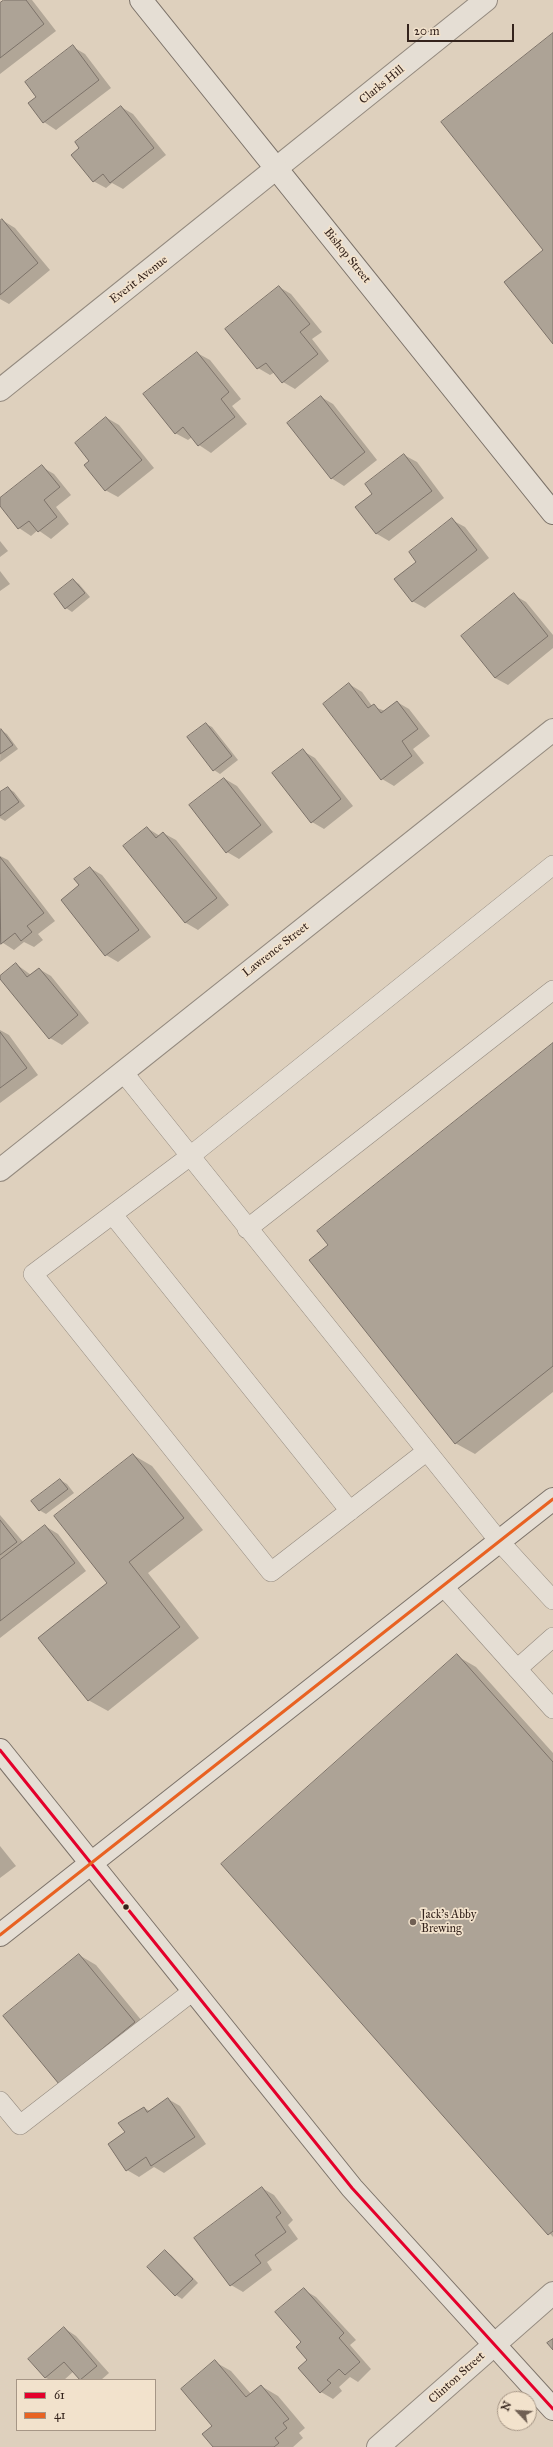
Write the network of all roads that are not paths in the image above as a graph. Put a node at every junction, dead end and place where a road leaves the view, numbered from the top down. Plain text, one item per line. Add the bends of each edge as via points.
1 (141, 0) edge
2 (486, 0) edge
3 (278, 170) junction
4 (0, 390) edge
5 (553, 513) edge
6 (553, 730) edge
7 (553, 865) edge
8 (553, 990) edge
9 (123, 1072) junction
10 (189, 1157) junction
11 (0, 1170) edge
12 (113, 1214) junction
13 (247, 1229) junction
14 (427, 1451) junction
15 (553, 1499) edge
16 (350, 1511) junction
17 (499, 1541) junction
18 (443, 1586) junction
19 (553, 1600) edge
20 (553, 1637) edge
21 (517, 1669) junction
22 (553, 1709) edge
23 (0, 1750) edge
24 (90, 1863) junction
25 (0, 1935) edge
26 (193, 1991) junction
27 (0, 2101) edge
28 (553, 2292) edge
29 (494, 2344) junction
30 (553, 2409) edge
31 (378, 2447) edge

1 - 3 street, Bishop Street
2 - 3 street, Clarks Hill
3 - 4 street, Everit Avenue
3 - 5 street, Bishop Street
6 - 9 street, Lawrence Street
7 - 10 lane
8 - 13 lane
9 - 10 lane
9 - 11 street, Lawrence Street
10 - 12 lane
10 - 13 lane
12 - 16 lane
12 - 16 lane via 33,1274 272,1572
13 - 14 lane
14 - 16 lane
14 - 17 lane
15 - 17 street
17 - 18 street
17 - 19 lane
18 - 21 lane
18 - 24 street
20 - 21 lane
21 - 22 lane
23 - 24 street
24 - 25 street
24 - 26 street
26 - 27 lane via 20,2125
26 - 29 street via 352,2188
28 - 29 street, Clinton Street
29 - 30 street
29 - 31 street, Clinton Street

